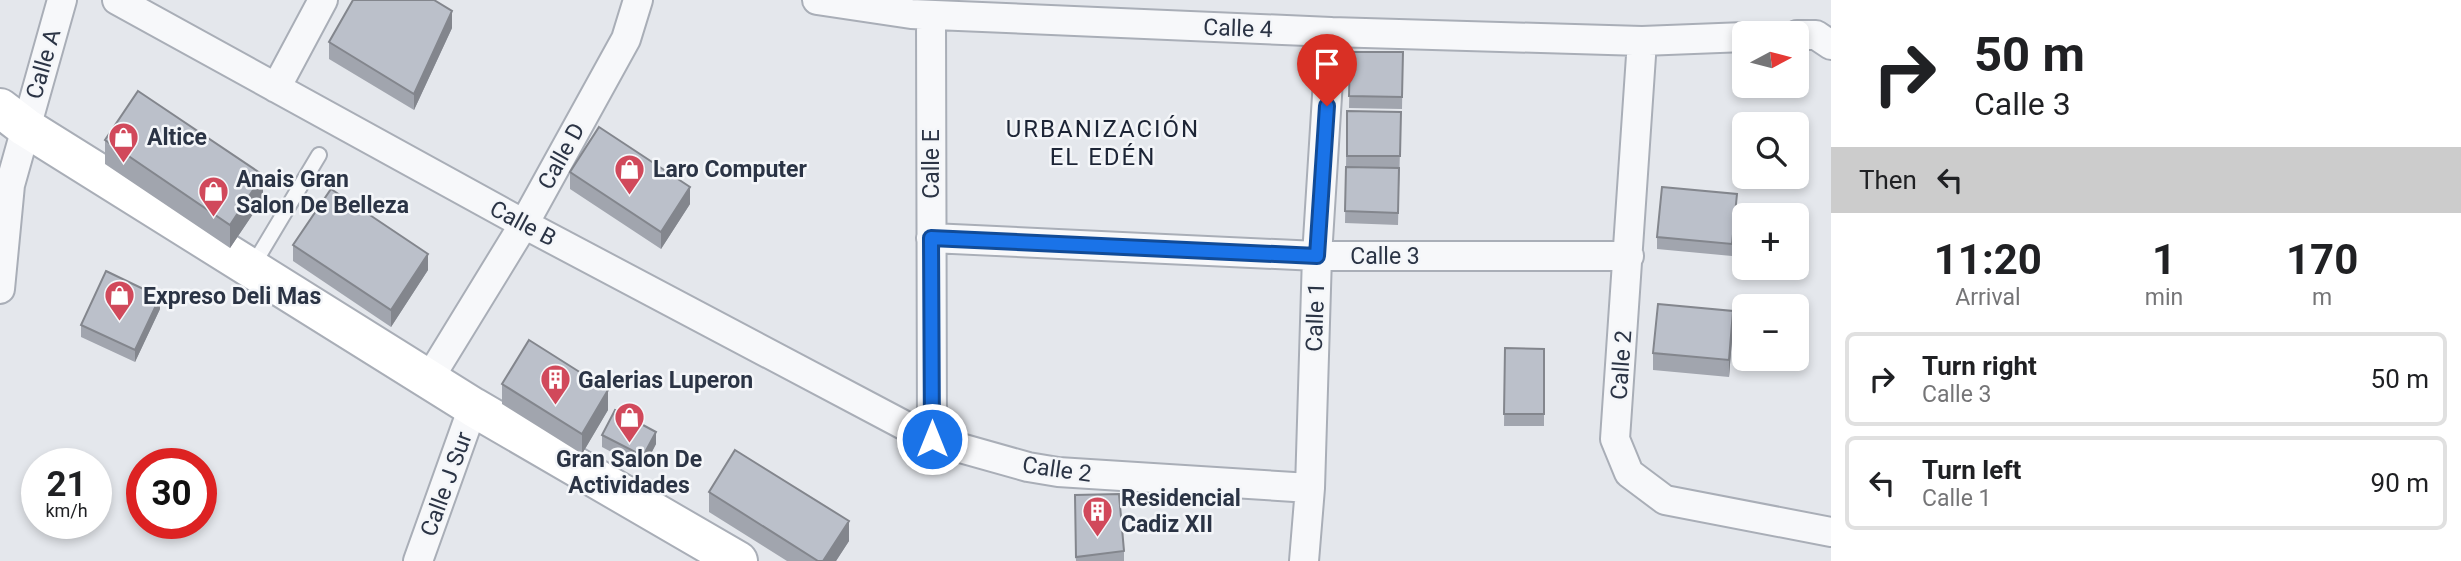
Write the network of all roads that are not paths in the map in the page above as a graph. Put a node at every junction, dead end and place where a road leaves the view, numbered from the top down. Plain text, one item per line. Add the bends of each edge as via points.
1 (62, 0) edge
2 (117, 0) edge
3 (323, 0) edge
4 (638, 0) edge
5 (817, 0) edge
6 (930, 15) junction
7 (1331, 32) junction
8 (1810, 35) edge
9 (1732, 38) edge
10 (1642, 41) junction
11 (1830, 45) edge
12 (276, 88) junction
13 (12, 118) edge
14 (319, 155) dead end
15 (5, 183) edge
16 (524, 224) junction
17 (931, 238) junction
18 (1317, 256) junction
19 (1629, 256) junction
20 (251, 268) junction
21 (0, 289) edge
22 (429, 379) junction
23 (474, 407) junction
24 (932, 439) junction
25 (1310, 488) junction
26 (1831, 532) edge
27 (418, 561) edge
28 (738, 561) edge
29 (1304, 561) edge

1 - 13 street, Calle A
2 - 12 street, Calle B
3 - 12 street
4 - 16 street, Calle D via 626,39
5 - 6 street, Calle 4
6 - 7 street, Calle 4
6 - 17 street, Calle E
7 - 10 street, Calle 4
7 - 18 street, Calle 1
8 - 11 street
9 - 10 street, Calle 4
10 - 19 street, Calle 2
12 - 16 street, Calle B
13 - 15 street, Calle A
13 - 20 main road
14 - 20 lane
15 - 21 street, Calle A
16 - 22 street, Calle D
16 - 24 street, Calle B
17 - 18 street, Calle 3
17 - 24 street, Calle E
18 - 19 street, Calle 3
18 - 25 street, Calle 1
19 - 26 street, Calle 2 via 1615,439 1629,473 1664,500
20 - 22 main road
22 - 23 main road
23 - 27 street, Calle J Sur
23 - 28 main road
24 - 25 street, Calle 2 via 1058,472
25 - 29 street, Calle 1

